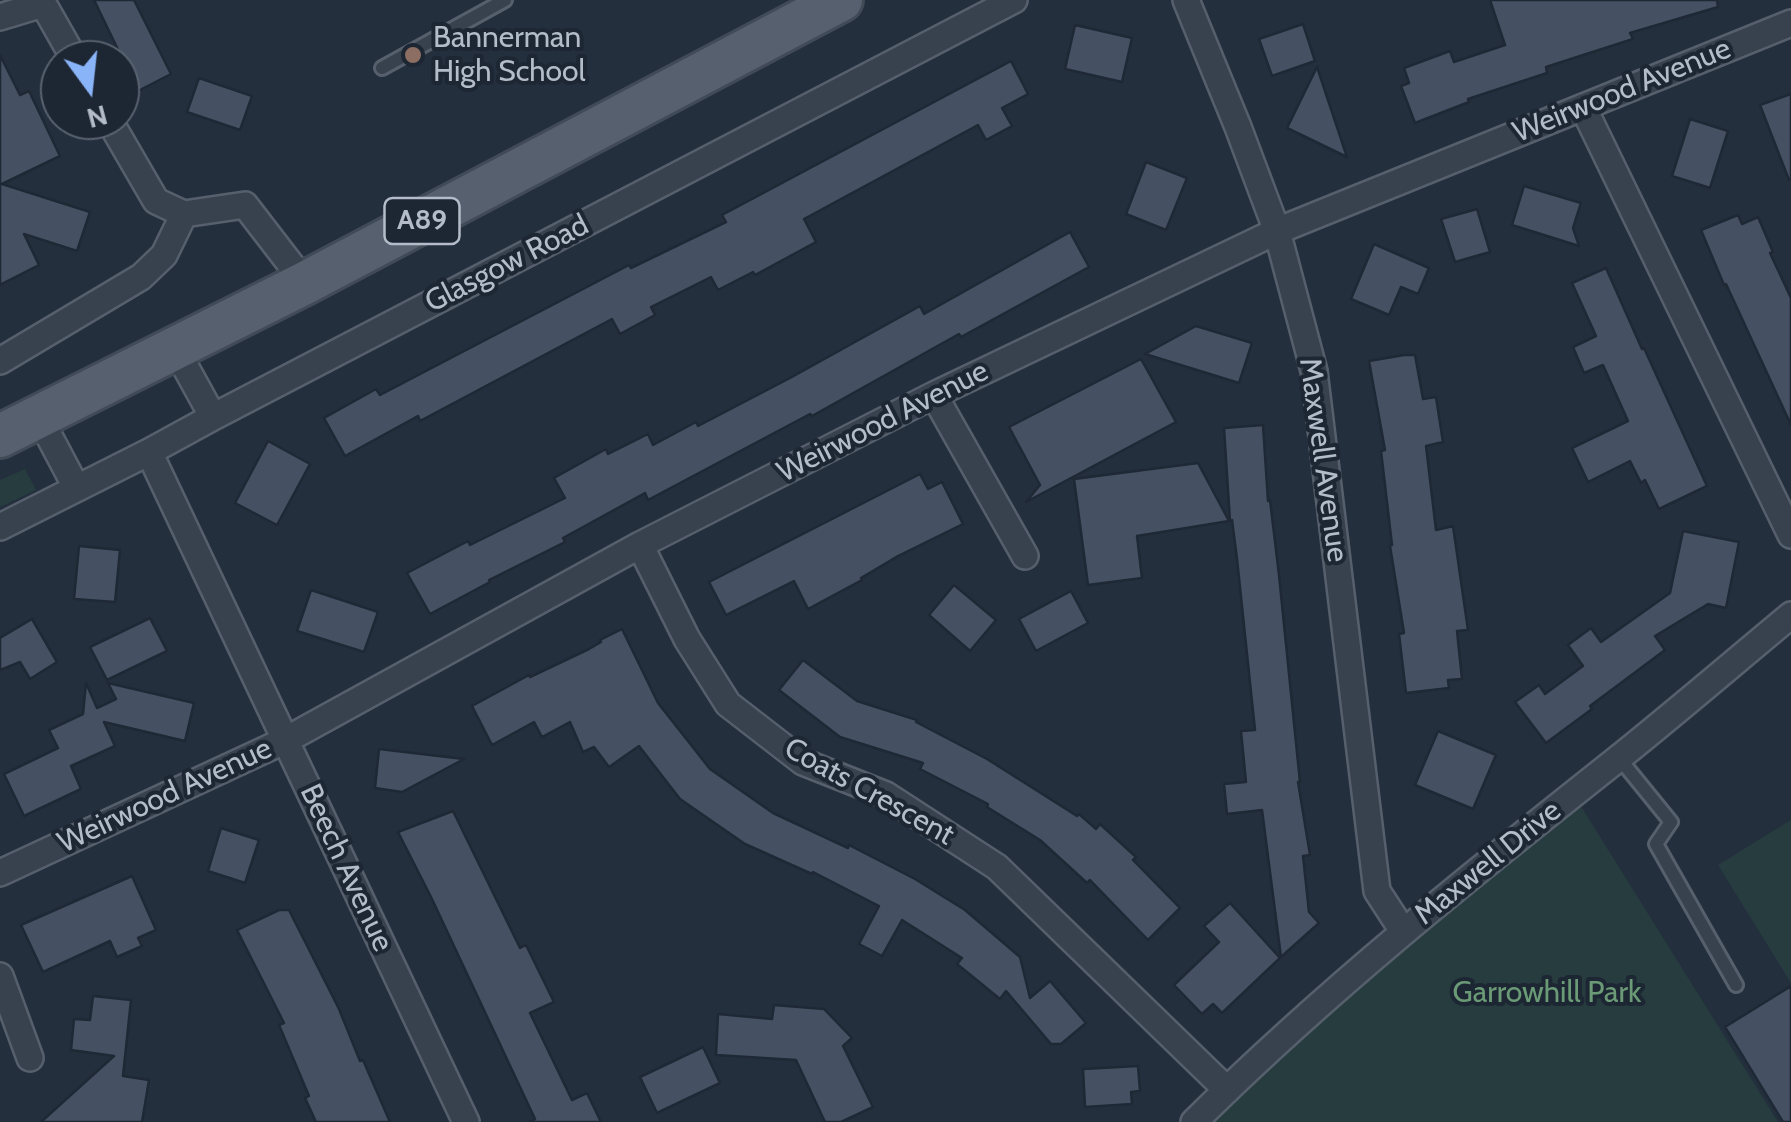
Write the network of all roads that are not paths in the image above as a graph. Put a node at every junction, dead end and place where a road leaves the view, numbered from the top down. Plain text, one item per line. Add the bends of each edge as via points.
1 (505, 0) edge
2 (840, 0) edge
3 (1014, 0) edge
4 (1186, 0) edge
5 (42, 2) edge
6 (0, 17) edge
7 (1791, 23) edge
8 (64, 40) edge
9 (382, 68) dead end
10 (1583, 107) junction
11 (121, 140) edge
12 (184, 214) junction
13 (1277, 231) junction
14 (304, 283) junction
15 (176, 348) junction
16 (0, 360) edge
17 (934, 395) junction
18 (39, 416) junction
19 (213, 416) junction
20 (0, 436) edge
21 (149, 452) junction
22 (76, 487) junction
23 (0, 527) edge
24 (1791, 536) edge
25 (640, 545) junction
26 (1025, 556) dead end
27 (1791, 615) edge
28 (286, 740) junction
29 (1619, 758) junction
30 (0, 873) edge
31 (1403, 931) junction
32 (0, 976) edge
33 (1736, 985) dead end
34 (30, 1058) dead end
35 (1227, 1090) junction
36 (466, 1122) edge
37 (1194, 1122) edge

1 - 9 lane
2 - 14 main road, A89
3 - 19 street, Glasgow Road
4 - 13 street, Maxwell Avenue
5 - 6 street
5 - 8 street
7 - 10 street, Weirwood Avenue
10 - 13 street, Weirwood Avenue
10 - 24 street
11 - 12 street via 156,200
12 - 14 street via 246,205
12 - 16 street via 164,255 141,278
13 - 17 street, Weirwood Avenue
13 - 31 street, Maxwell Avenue via 1314,371 1377,890
14 - 15 main road, A89
15 - 18 main road, A89
15 - 19 street
17 - 25 street, Weirwood Avenue
17 - 26 street
18 - 20 main road, A89
18 - 22 street
19 - 21 street, Glasgow Road
21 - 22 street, Glasgow Road
21 - 28 street, Beech Avenue
22 - 23 street, Glasgow Road
25 - 28 street, Weirwood Avenue
25 - 35 street, Coats Crescent via 728,704 802,762 886,795 997,866
27 - 29 street, Maxwell Drive
28 - 30 street, Weirwood Avenue
28 - 36 street, Beech Avenue
29 - 31 street, Maxwell Drive
29 - 33 lane via 1671,822 1656,844
31 - 35 street, Maxwell Drive
32 - 34 street
35 - 37 street, Maxwell Drive

